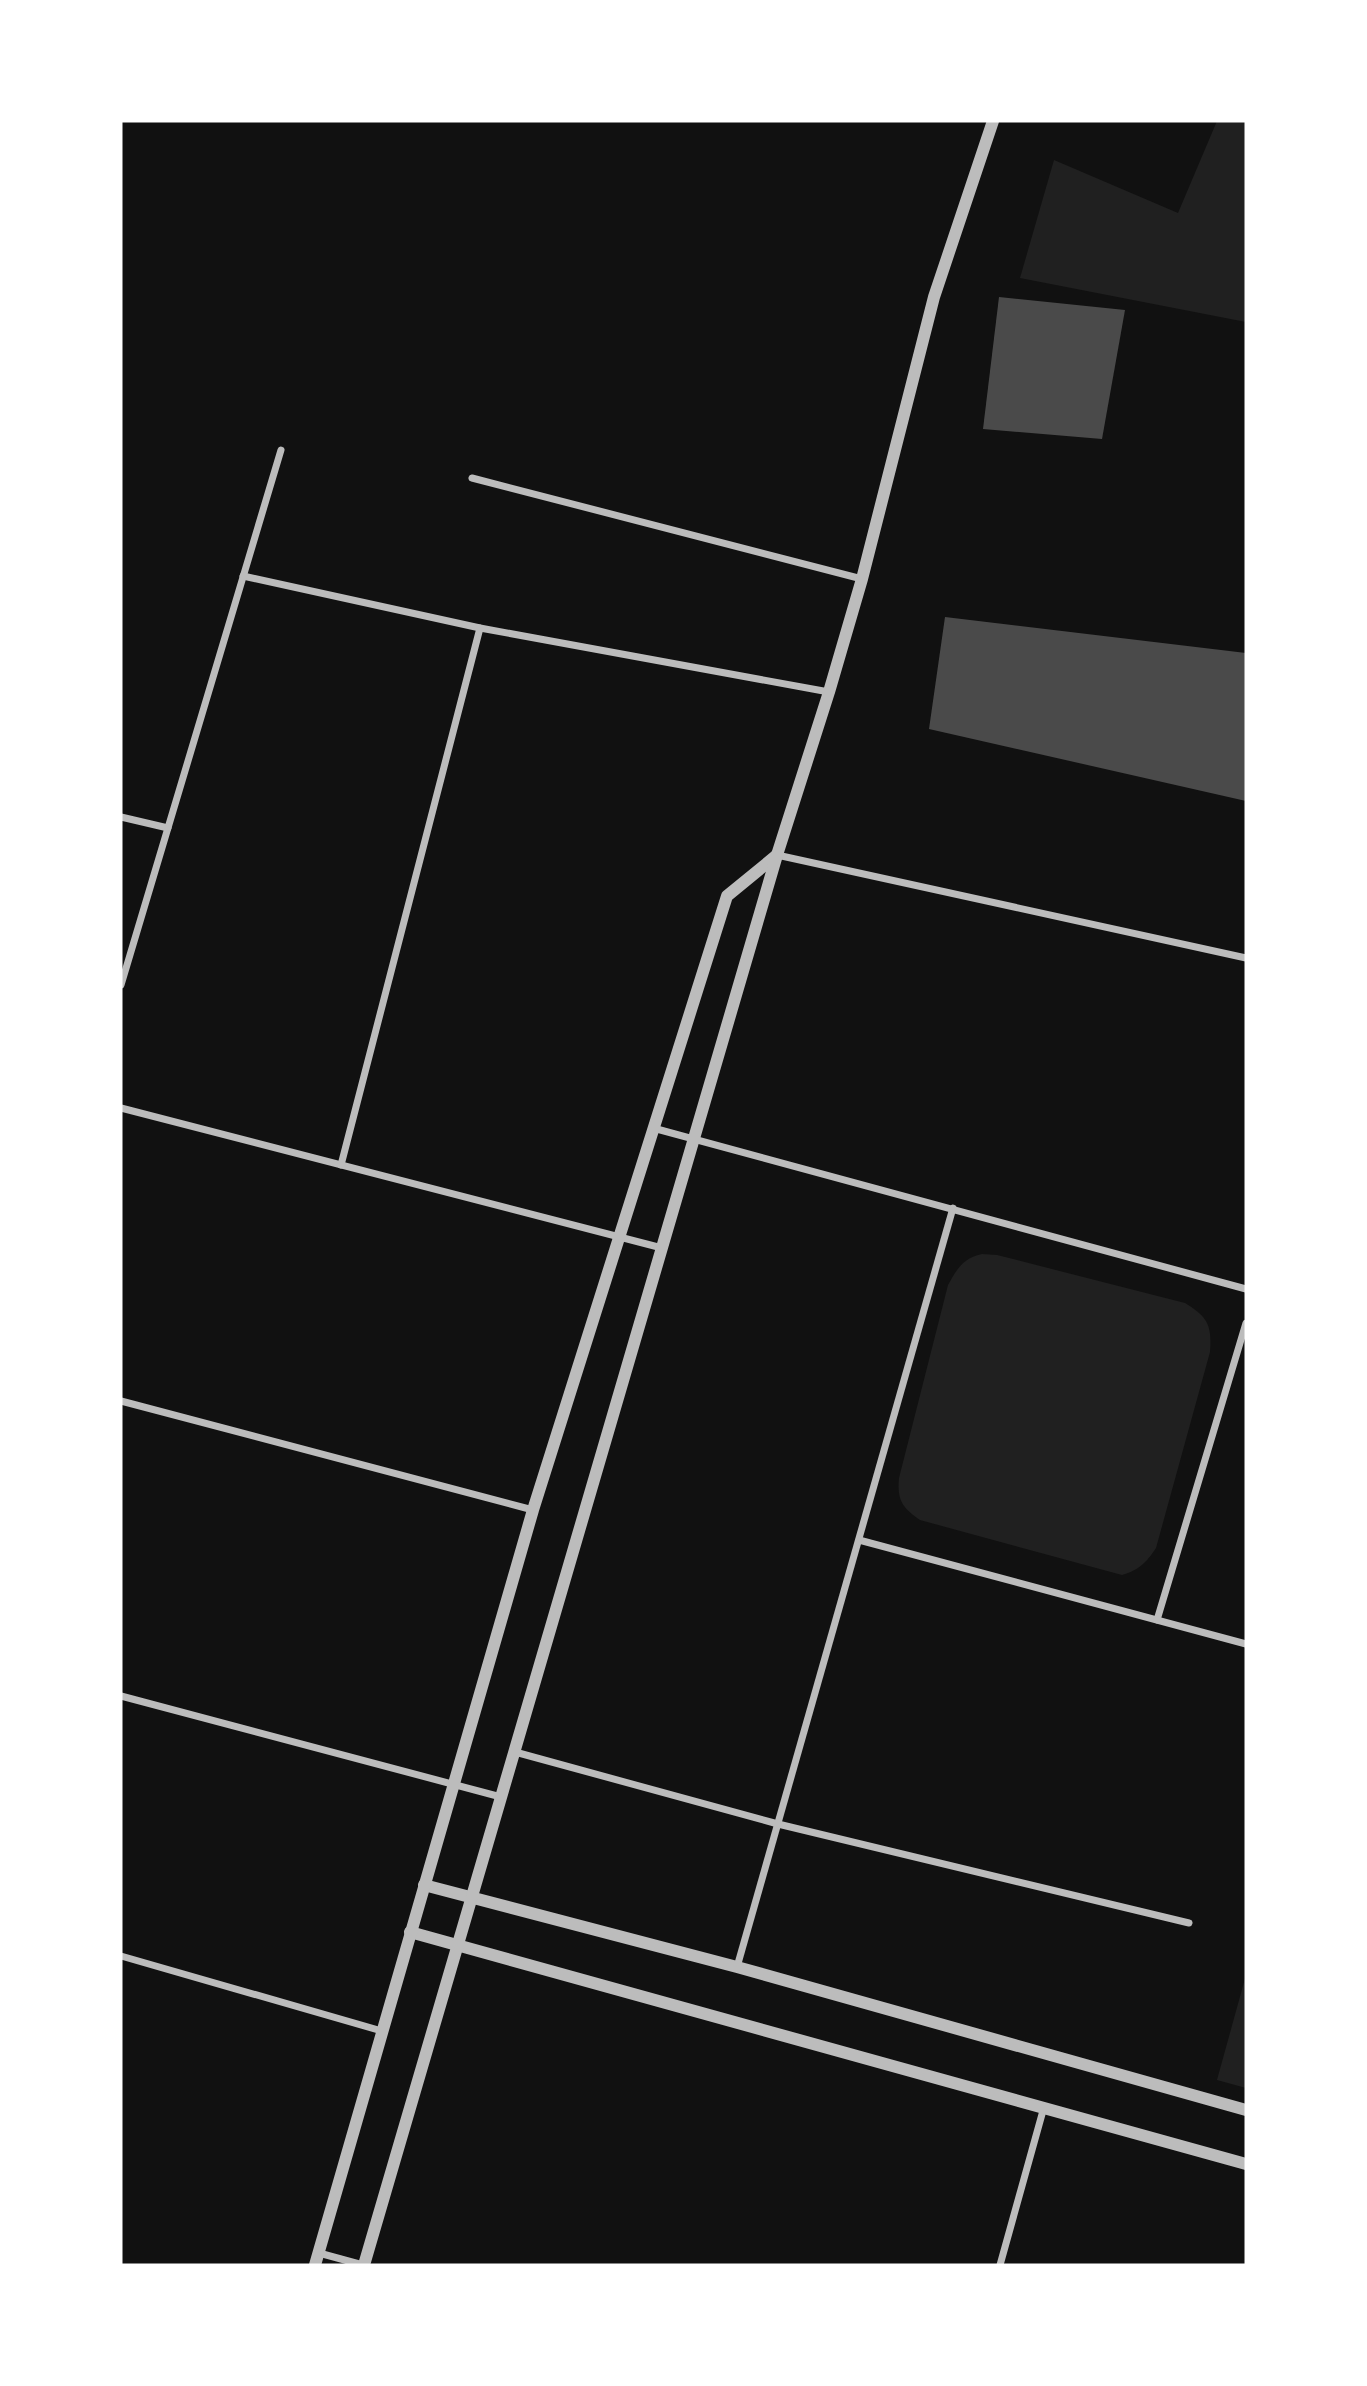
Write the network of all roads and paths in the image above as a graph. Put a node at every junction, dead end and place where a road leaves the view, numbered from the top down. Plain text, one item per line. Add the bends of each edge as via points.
1 (993, 121) edge
2 (281, 450) dead end
3 (472, 478) dead end
4 (243, 576) junction
5 (862, 579) junction
6 (480, 628) junction
7 (829, 692) junction
8 (121, 817) edge
9 (168, 828) junction
10 (777, 855) junction
11 (1246, 958) edge
12 (121, 985) edge
13 (121, 1108) edge
14 (652, 1128) junction
15 (693, 1139) junction
16 (341, 1165) junction
17 (953, 1208) junction
18 (620, 1236) junction
19 (662, 1248) junction
20 (1246, 1289) edge
21 (1246, 1323) edge
22 (121, 1401) edge
23 (533, 1510) junction
24 (859, 1540) junction
25 (1157, 1620) junction
26 (1246, 1644) edge
27 (121, 1696) edge
28 (515, 1752) junction
29 (453, 1783) junction
30 (501, 1797) junction
31 (778, 1824) junction
32 (424, 1885) junction
33 (472, 1898) junction
34 (1189, 1923) dead end
35 (410, 1932) junction
36 (458, 1945) junction
37 (121, 1956) edge
38 (737, 1967) junction
39 (382, 2031) junction
40 (1044, 2106) junction
41 (1246, 2110) edge
42 (1246, 2164) edge
43 (317, 2259) edge
44 (363, 2265) edge
45 (1000, 2265) edge

1 - 5 street via 934,297
2 - 4 street
3 - 5 street
4 - 6 street
4 - 9 street
5 - 7 street
6 - 7 street
6 - 16 street
7 - 10 street
8 - 9 street
9 - 12 street
10 - 11 street
10 - 14 street via 727,896
10 - 15 street
13 - 16 street
14 - 15 street
14 - 18 street
15 - 17 street
15 - 19 street
16 - 18 street
17 - 20 street
17 - 24 street
18 - 19 street
18 - 23 street
19 - 28 street
21 - 25 street
22 - 23 street
23 - 29 street
24 - 25 street
24 - 31 street
25 - 26 street
27 - 29 street
28 - 30 street
28 - 31 street
29 - 30 street
29 - 32 street
30 - 33 street
31 - 34 street
31 - 38 street
32 - 33 street
32 - 35 street
33 - 36 street
33 - 38 street
35 - 36 street
35 - 39 street
36 - 40 street
36 - 44 street
37 - 39 street
38 - 41 street
39 - 43 street
40 - 42 street
40 - 45 street
43 - 44 street

